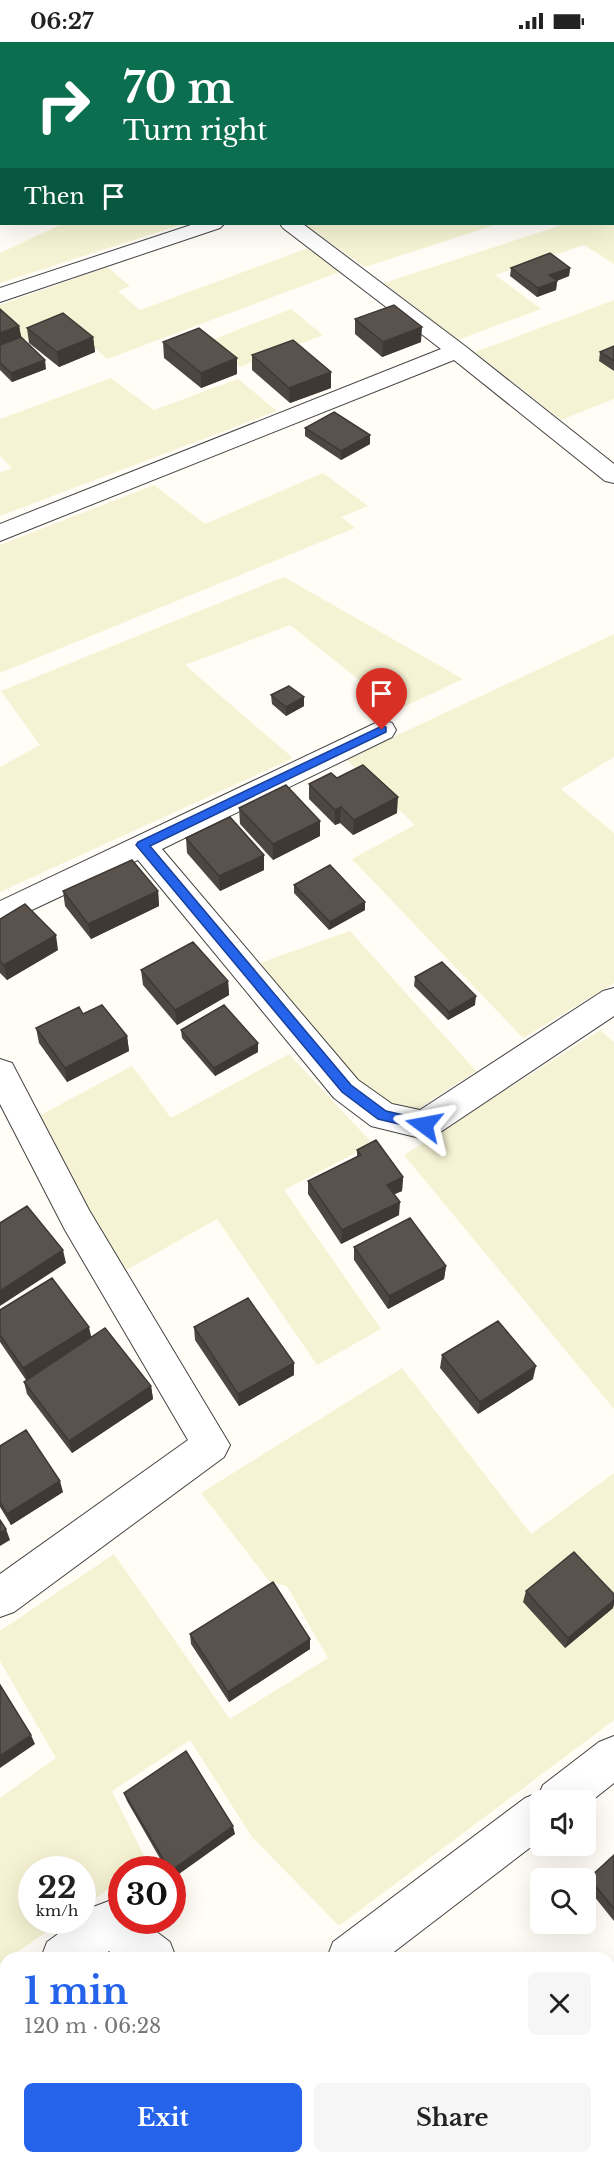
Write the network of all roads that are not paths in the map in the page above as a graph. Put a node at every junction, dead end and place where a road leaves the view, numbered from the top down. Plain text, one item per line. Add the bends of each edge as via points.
1 (210, 225) edge
2 (291, 225) edge
3 (0, 295) edge
4 (457, 351) junction
5 (614, 476) edge
6 (0, 533) edge
7 (382, 730) dead end
8 (142, 845) junction
9 (0, 914) edge
10 (614, 1000) edge
11 (0, 1072) edge
12 (0, 1598) edge
13 (614, 1757) edge
14 (571, 1790) edge
15 (530, 1821) edge
16 (71, 1952) edge
17 (146, 1952) edge
18 (357, 1952) edge

1 - 3 street
2 - 4 street
4 - 5 street
4 - 6 street
7 - 8 street
8 - 9 street
8 - 10 street via 346,1089 383,1116 424,1125
11 - 12 street via 77,1221 211,1445
13 - 14 street
15 - 18 street
16 - 17 street via 109,1923

